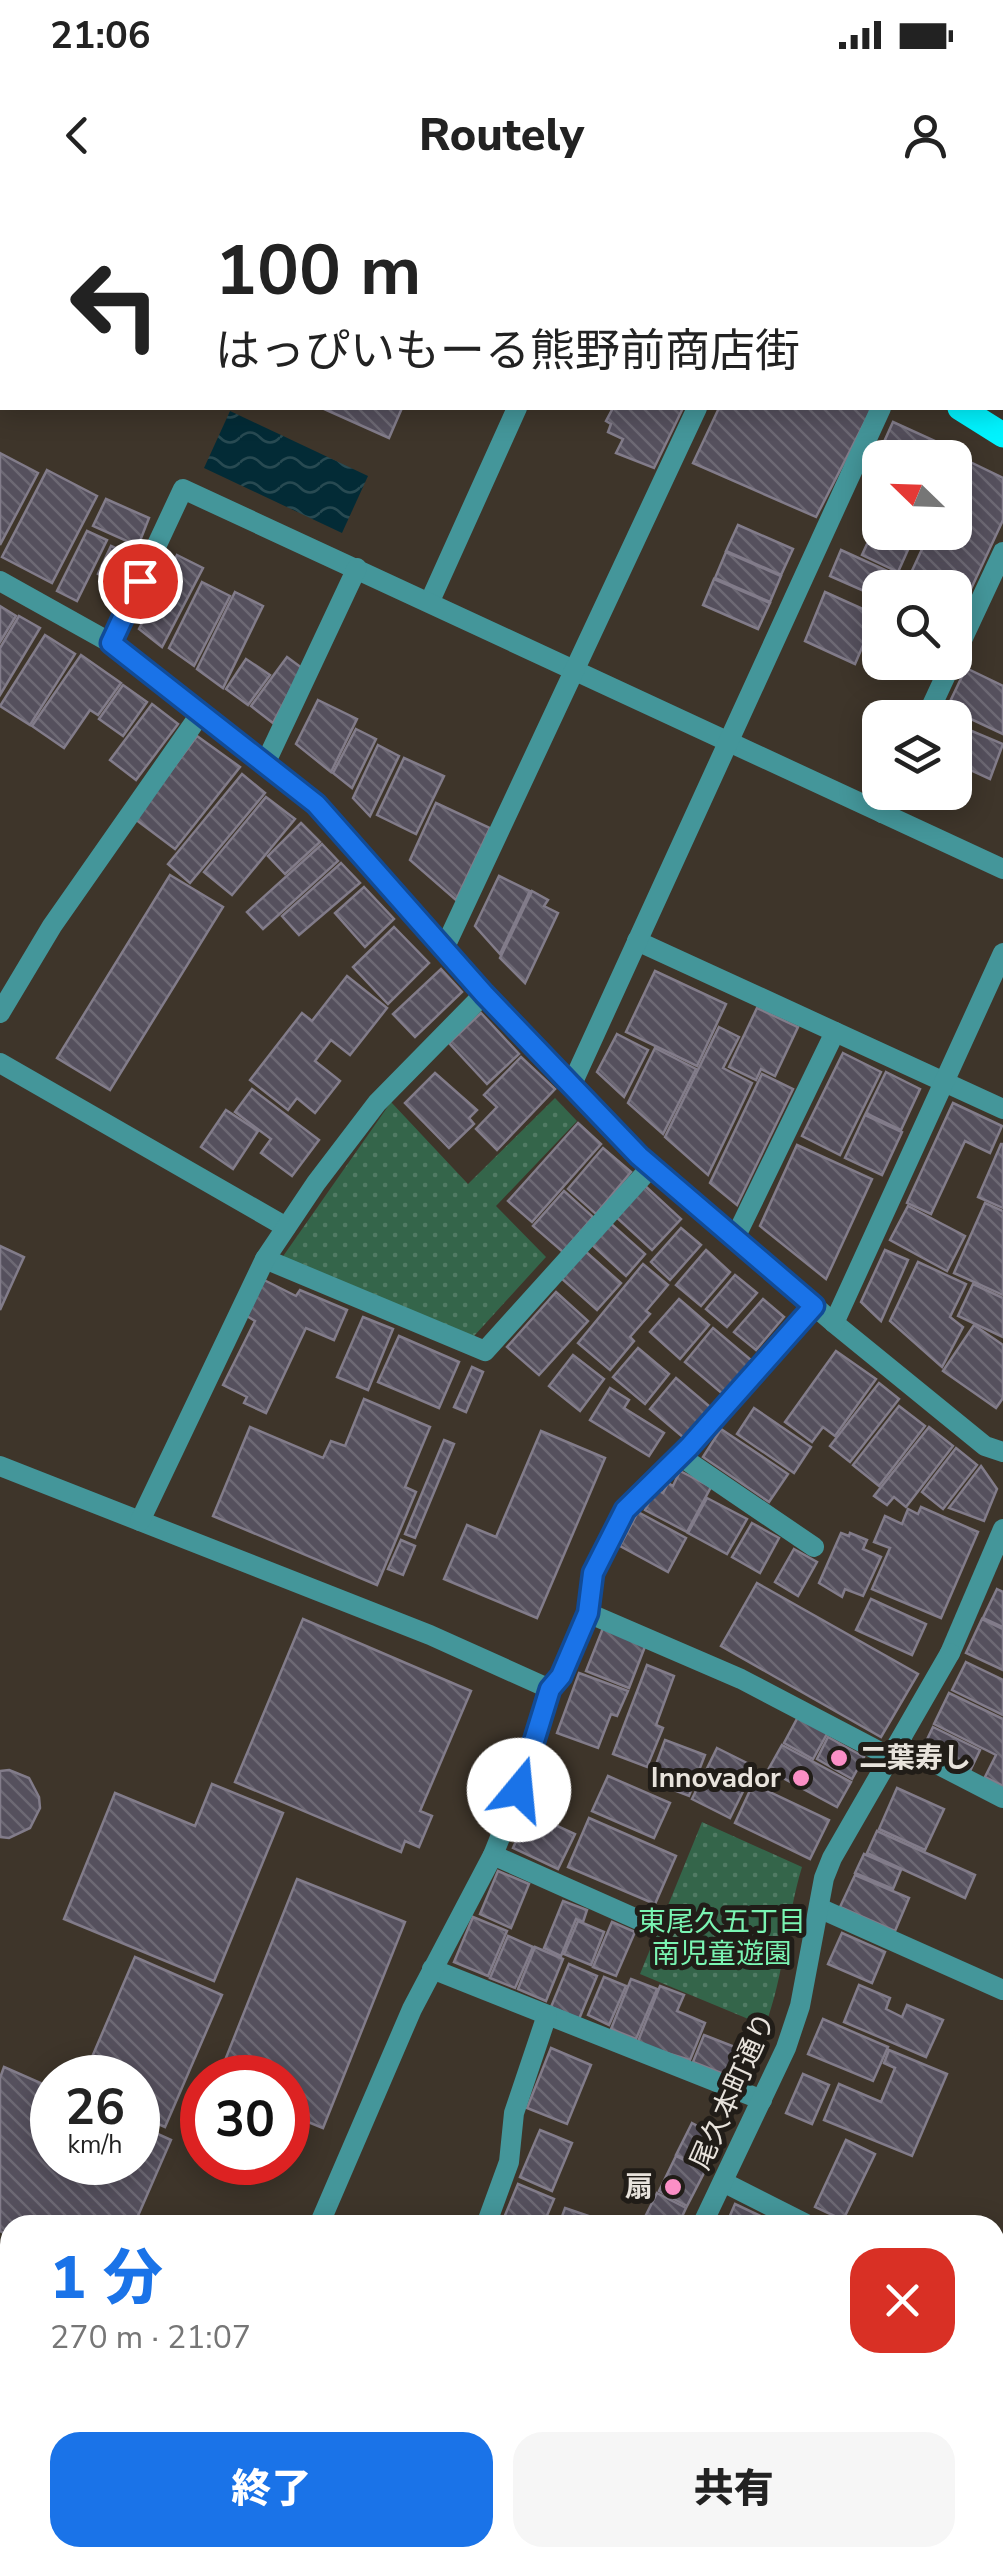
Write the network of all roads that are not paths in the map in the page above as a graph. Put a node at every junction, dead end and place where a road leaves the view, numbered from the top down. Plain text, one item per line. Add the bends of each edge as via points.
1 (516, 410) edge
2 (696, 410) edge
3 (880, 410) edge
4 (963, 410) edge
5 (1003, 435) edge
6 (1003, 552) edge
7 (357, 568) junction
8 (0, 581) edge
9 (430, 601) junction
10 (972, 619) edge
11 (111, 643) junction
12 (574, 669) junction
13 (200, 713) junction
14 (728, 742) junction
15 (265, 764) junction
16 (883, 810) edge
17 (882, 813) junction
18 (1003, 869) edge
19 (637, 941) junction
20 (444, 949) junction
21 (1003, 953) edge
22 (484, 994) junction
23 (0, 1013) edge
24 (835, 1032) junction
25 (0, 1063) edge
26 (946, 1082) junction
27 (572, 1084) junction
28 (1003, 1108) edge
29 (651, 1167) junction
30 (286, 1226) junction
31 (734, 1238) junction
32 (264, 1259) junction
33 (814, 1306) junction
34 (834, 1322) junction
35 (1003, 1452) edge
36 (680, 1456) junction
37 (0, 1466) edge
38 (140, 1521) junction
39 (1003, 1529) edge
40 (814, 1547) dead end
41 (588, 1613) junction
42 (550, 1689) junction
43 (894, 1750) junction
44 (1003, 1798) edge
45 (493, 1855) junction
46 (819, 1908) junction
47 (650, 1925) dead end
48 (432, 1969) junction
49 (1003, 1990) edge
50 (547, 2015) junction
51 (762, 2100) junction
52 (723, 2182) junction
53 (323, 2215) edge
54 (490, 2215) edge
55 (707, 2215) edge
56 (788, 2215) edge

1 - 9 street
2 - 12 street
3 - 14 street
4 - 5 main road
6 - 10 street
7 - 9 street
7 - 11 street via 183,489
7 - 15 street
8 - 11 street
9 - 12 street
11 - 13 street
12 - 14 street
12 - 20 street
13 - 15 street
13 - 23 street
14 - 17 street
14 - 19 street
15 - 20 street via 316,804
16 - 17 street
17 - 18 street
19 - 24 street
19 - 27 street
20 - 22 street
21 - 26 street
22 - 27 street
22 - 30 street via 377,1104
24 - 26 street
24 - 31 street
25 - 30 street
26 - 28 street
26 - 34 street
27 - 29 street
29 - 31 street
29 - 32 street via 485,1351
30 - 32 street
31 - 33 street
32 - 38 street
33 - 34 street
33 - 36 street
34 - 35 street via 985,1446
36 - 40 street
36 - 41 street via 625,1510 593,1573
37 - 38 street
38 - 42 street
39 - 43 street, 尾久本町通り via 950,1652
41 - 42 street
41 - 43 street
42 - 45 street
43 - 44 street
43 - 46 street, 尾久本町通り via 832,1858
45 - 47 street
45 - 48 street
46 - 49 street
46 - 51 street, 尾久本町通り via 800,2006
48 - 50 street
48 - 53 street
50 - 51 street
50 - 54 street
51 - 52 street, 尾久本町通り
52 - 55 street, 尾久本町通り
52 - 56 street

